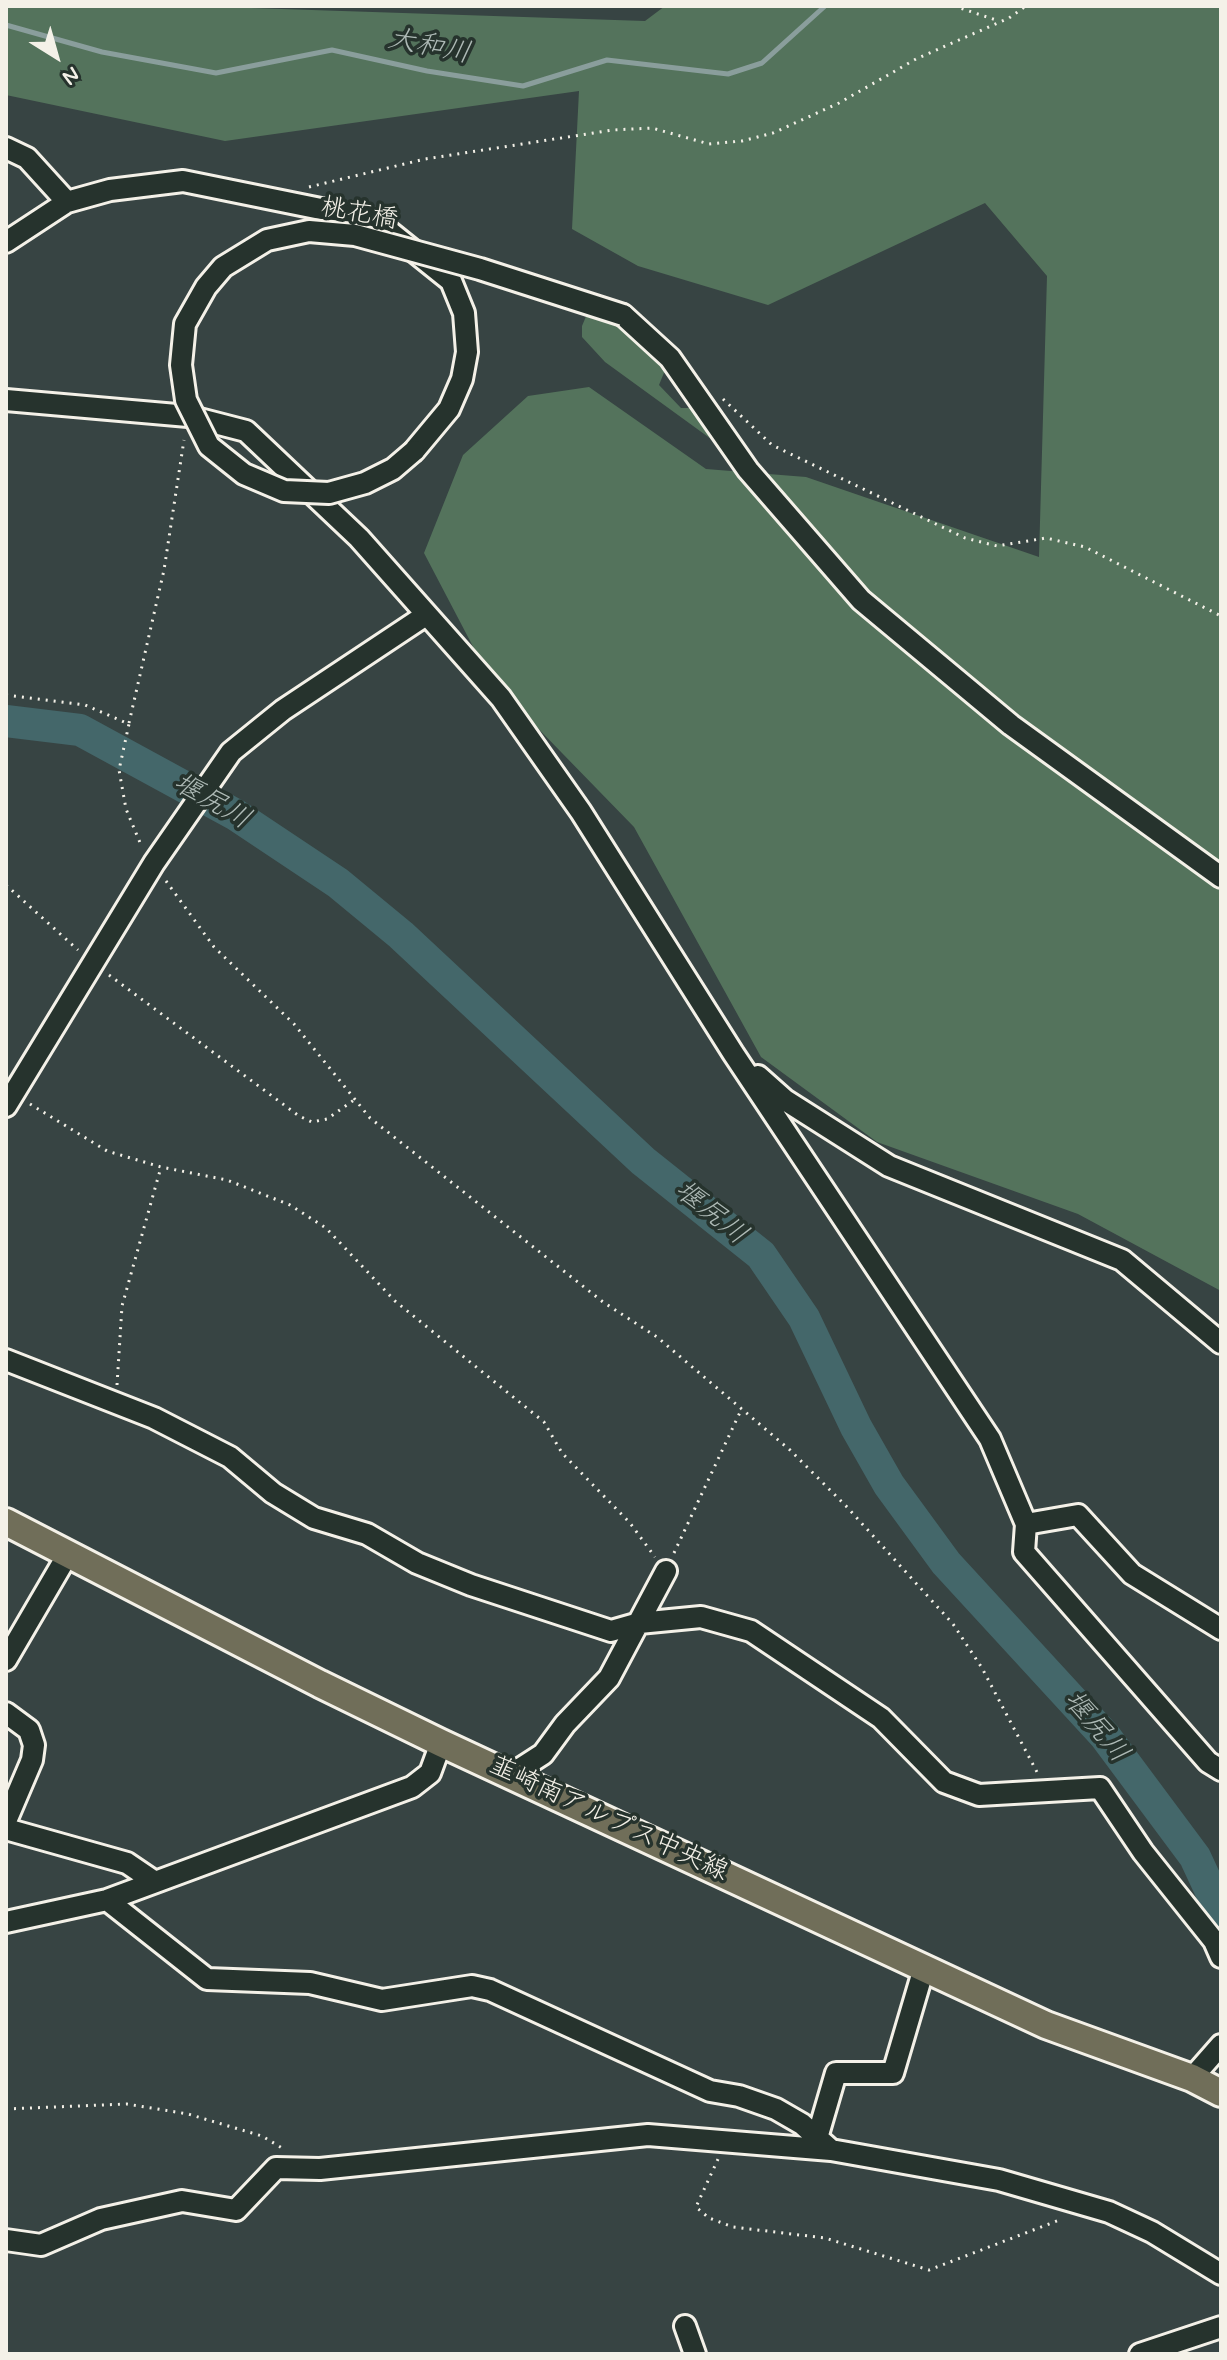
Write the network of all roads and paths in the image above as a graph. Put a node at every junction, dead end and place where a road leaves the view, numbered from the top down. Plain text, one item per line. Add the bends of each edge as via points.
1 (954, 6) edge
2 (1026, 6) edge
3 (999, 21) junction
4 (6, 148) edge
5 (308, 187) dead end
6 (67, 202) junction
7 (6, 242) edge
8 (716, 393) dead end
9 (6, 400) edge
10 (188, 416) junction
11 (426, 615) junction
12 (1221, 616) edge
13 (6, 695) edge
14 (129, 724) junction
15 (154, 863) junction
16 (1221, 877) edge
17 (6, 885) edge
18 (93, 963) junction
19 (733, 1053) junction
20 (10, 1100) edge
21 (354, 1100) junction
22 (161, 1167) junction
23 (1221, 1343) edge
24 (6, 1360) edge
25 (116, 1405) junction
26 (742, 1408) junction
27 (6, 1522) edge
28 (1026, 1524) junction
29 (68, 1554) junction
30 (666, 1571) junction
31 (639, 1623) junction
32 (1221, 1629) edge
33 (6, 1660) edge
34 (6, 1713) edge
35 (441, 1743) junction
36 (1221, 1770) edge
37 (512, 1774) junction
38 (1047, 1792) junction
39 (6, 1821) edge
40 (6, 1829) edge
41 (155, 1882) junction
42 (107, 1900) junction
43 (6, 1922) edge
44 (1221, 1957) edge
45 (924, 1968) junction
46 (1221, 2045) edge
47 (1192, 2078) junction
48 (1221, 2093) edge
49 (6, 2109) edge
50 (726, 2141) junction
51 (824, 2144) junction
52 (285, 2149) dead end
53 (1096, 2208) junction
54 (6, 2240) edge
55 (1221, 2274) edge
56 (685, 2326) dead end
57 (1221, 2327) edge
58 (695, 2354) edge
59 (1140, 2354) edge

1 - 3 path
2 - 3 path
3 - 5 path via 916,59 839,103 742,141 709,144 652,128 613,130 425,159
4 - 6 street via 27,158
6 - 7 street, 桃花橋
6 - 16 street, 桃花橋, bridge via 110,190 183,181 375,220 451,281 464,313 467,352 449,409 414,451 365,483 329,493 284,491 244,474 209,446 186,400 181,365 185,324 206,287 223,267 267,240 309,231 355,235 383,243 623,315 670,358 748,470 861,600 1011,725
8 - 12 path via 772,445 965,538 997,546 1046,538 1085,547
9 - 10 street
10 - 11 street via 246,431 359,538
10 - 14 path via 164,570
11 - 15 street via 283,710 231,752
11 - 19 street via 501,698
13 - 14 path via 85,705
14 - 15 path via 119,770 126,809
15 - 18 street
15 - 21 path via 214,947 294,1024
17 - 18 path
18 - 20 street
18 - 21 path via 299,1116 312,1122 327,1119
19 - 23 street via 785,1100 889,1166 1122,1260
19 - 28 street via 990,1439
20 - 22 path via 107,1151
21 - 26 path via 392,1137 603,1302 657,1337
22 - 25 path via 122,1306
22 - 30 path via 227,1180 290,1205 326,1228 395,1301 544,1422 562,1453 630,1523
24 - 25 street
25 - 31 street via 230,1457 314,1518 367,1534 430,1569 611,1631
26 - 30 path
26 - 38 path via 846,1506 953,1624
27 - 29 main road, 韮崎南アルプス中央線
28 - 32 street via 1078,1515 1132,1574
28 - 36 street via 1024,1552 1208,1762
29 - 33 street
29 - 35 main road, 韮崎南アルプス中央線
30 - 31 street
31 - 37 street via 609,1678 543,1754
31 - 38 street via 701,1617 751,1631 881,1718 944,1782 979,1795
34 - 39 street via 29,1730 34,1745
35 - 37 main road, 韮崎南アルプス中央線
35 - 41 street via 430,1773 412,1787
37 - 45 main road, 韮崎南アルプス中央線
38 - 44 street via 1100,1788
40 - 41 street via 127,1863
41 - 42 street
42 - 43 street
42 - 51 street via 207,1979 310,1983 382,2000 472,1986 490,1990 710,2091 776,2109
45 - 47 main road, 韮崎南アルプス中央線 via 1046,2025
45 - 51 street via 893,2073 836,2073
46 - 47 street
47 - 48 main road, 韮崎南アルプス中央線
49 - 52 path via 127,2104 188,2114 262,2136
50 - 51 street
50 - 53 path via 696,2207 709,2218 733,2227 825,2238 929,2270
50 - 54 street via 648,2135 320,2169 276,2168 236,2210 182,2201 101,2219 41,2245
51 - 53 street via 999,2180
53 - 55 street via 1152,2232
56 - 58 street
57 - 59 street

